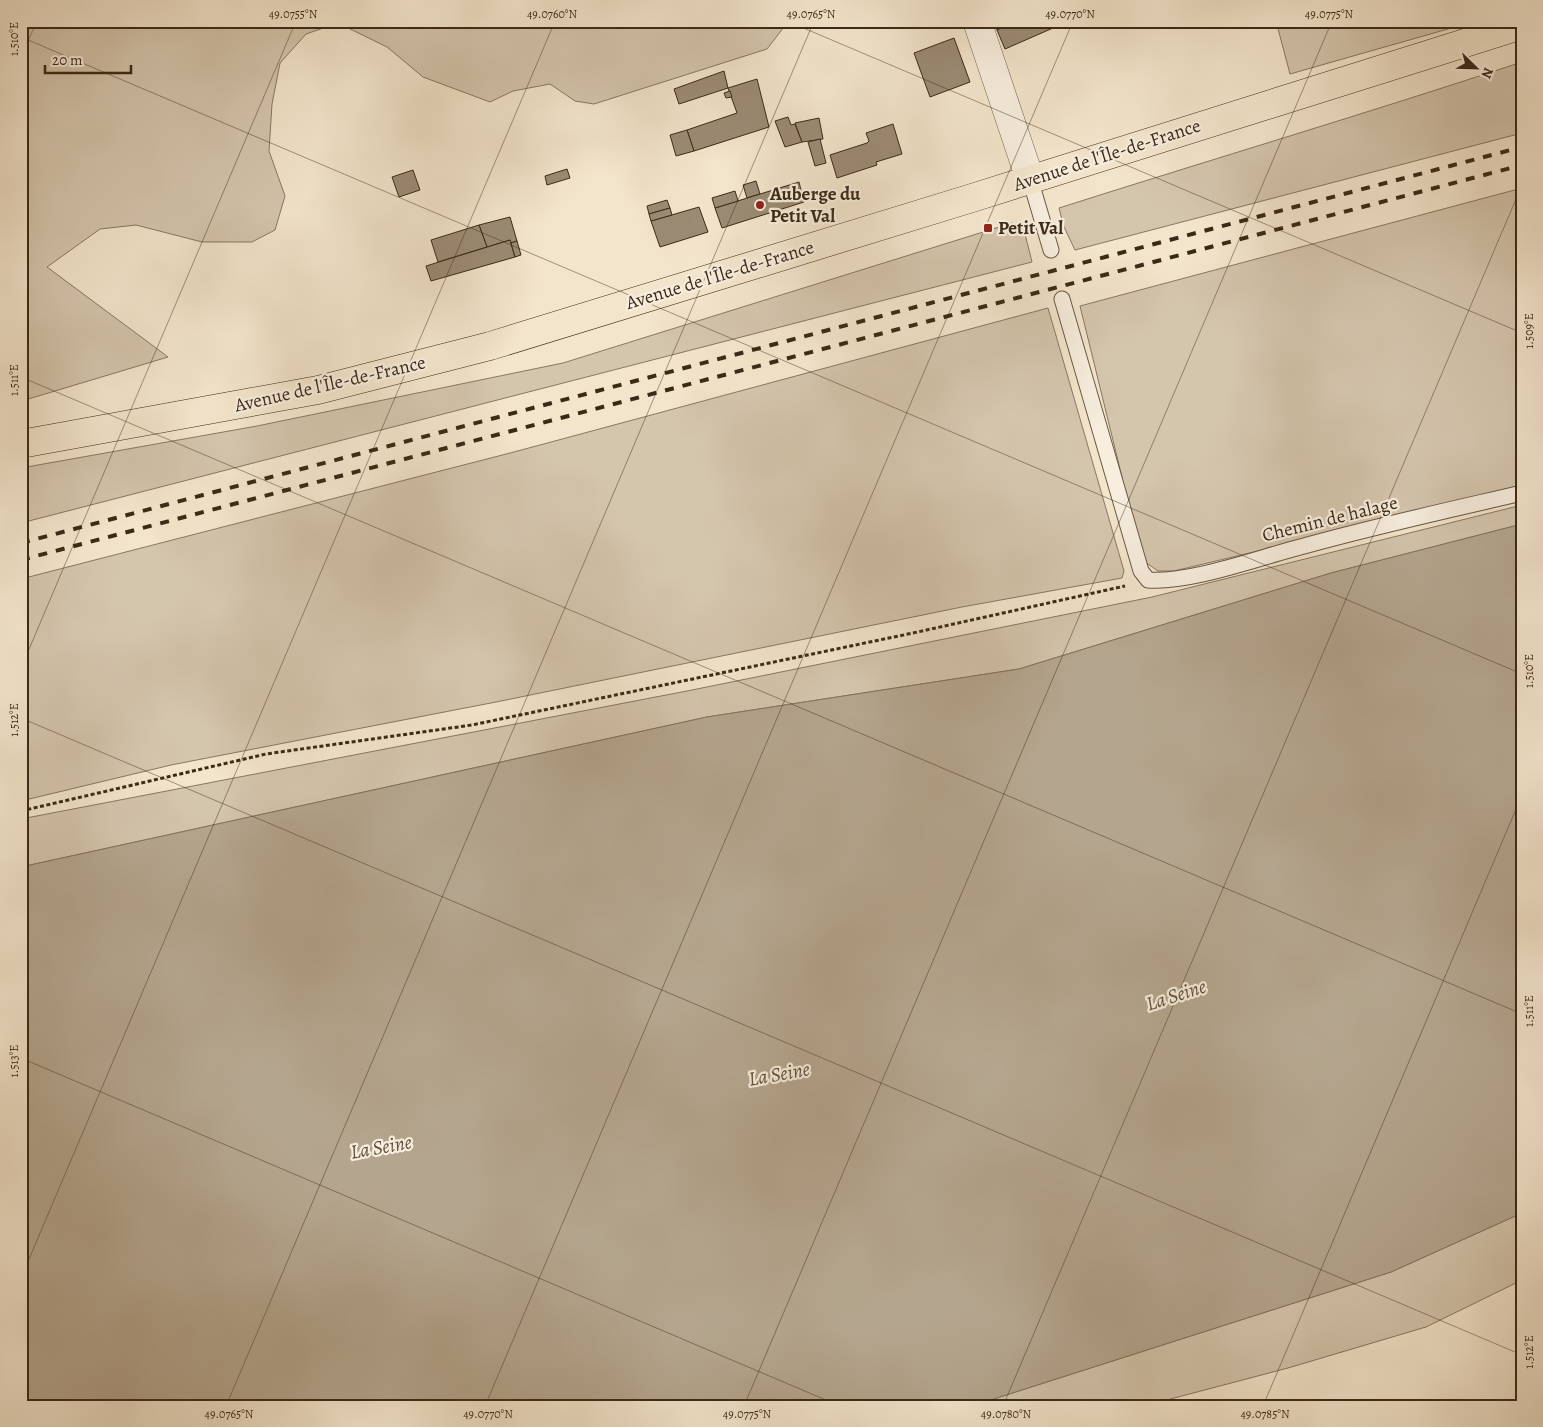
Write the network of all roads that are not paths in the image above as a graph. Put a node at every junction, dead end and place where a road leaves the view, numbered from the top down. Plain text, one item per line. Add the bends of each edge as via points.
1 (977, 21) edge
2 (1522, 25) edge
3 (1030, 179) junction
4 (1051, 250) dead end
5 (1062, 299) dead end
6 (21, 444) edge
7 (1522, 493) edge

1 - 3 street
2 - 3 main road, Avenue de l'Île-de-France
3 - 4 lane
3 - 6 main road, Avenue de l'Île-de-France via 490,346 270,399
5 - 7 lane, Chemin de halage via 1146,578 1164,581 1190,576

